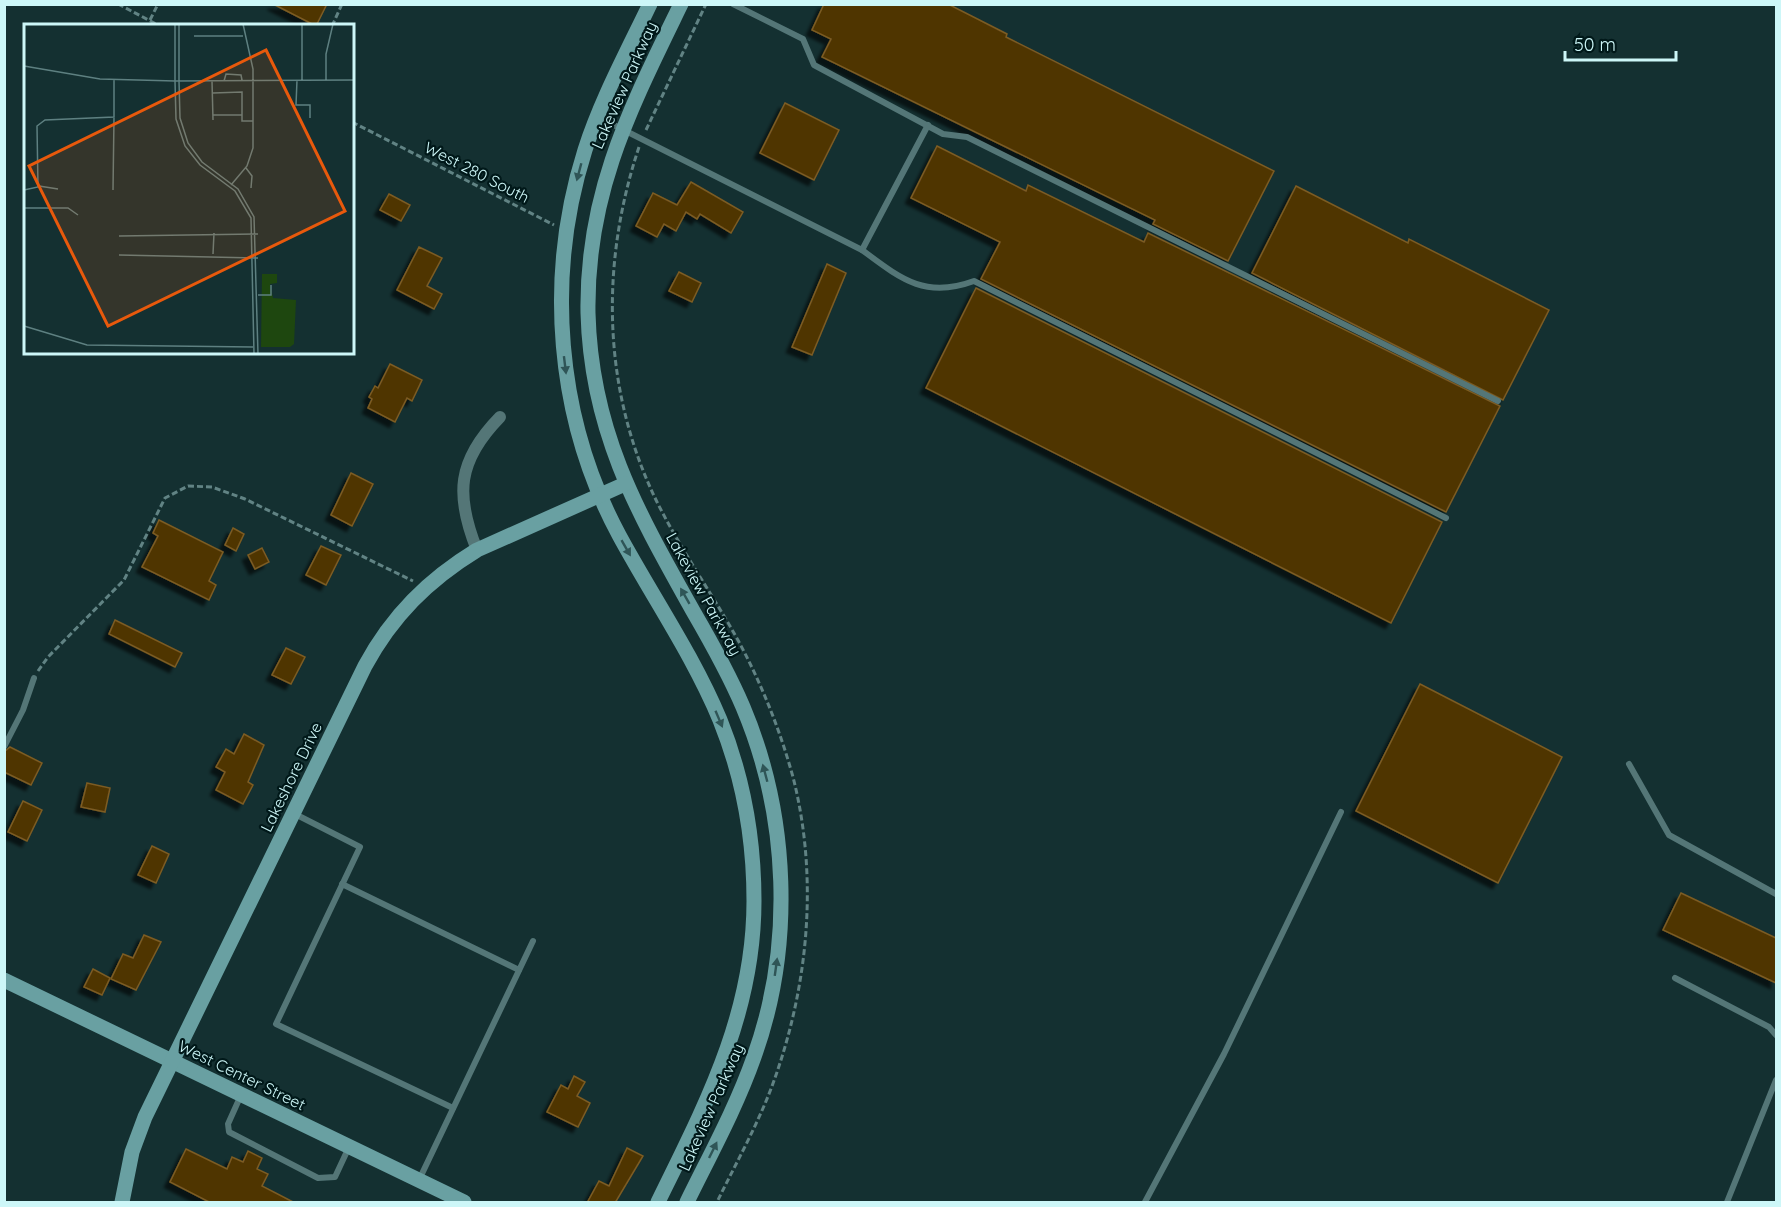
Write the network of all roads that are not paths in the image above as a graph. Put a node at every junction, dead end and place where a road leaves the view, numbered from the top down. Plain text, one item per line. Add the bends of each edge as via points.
1 (650, 4) edge
2 (681, 4) edge
3 (733, 4) edge
4 (598, 117) junction
5 (928, 125) junction
6 (622, 129) junction
7 (862, 250) junction
8 (1498, 401) dead end
9 (500, 417) dead end
10 (625, 484) junction
11 (600, 495) junction
12 (1446, 518) dead end
13 (477, 550) junction
14 (34, 678) road end
15 (4, 747) edge
16 (1629, 764) dead end
17 (293, 813) junction
18 (1341, 813) dead end
19 (342, 884) junction
20 (1776, 894) edge
21 (533, 941) dead end
22 (519, 970) junction
23 (1675, 978) dead end
24 (4, 980) edge
25 (1776, 1035) edge
26 (172, 1061) junction
27 (1776, 1080) edge
28 (242, 1095) junction
29 (453, 1108) junction
30 (350, 1147) junction
31 (418, 1180) junction
32 (122, 1203) edge
33 (464, 1203) edge
34 (658, 1203) edge
35 (687, 1203) edge
36 (1145, 1203) edge
37 (1727, 1203) edge

1 - 4 main road, Lakeview Parkway
2 - 6 main road, Lakeview Parkway
3 - 5 lane via 803,39 814,65
4 - 6 lane
4 -> 11 main road, Lakeview Parkway via 578,177 566,231 561,312 565,366 580,437
5 - 7 lane
5 - 8 lane via 943,134 967,137
6 - 7 lane
6 - 10 main road, Lakeview Parkway via 598,206 588,313 597,393
7 - 12 lane via 890,271 927,289 953,288 974,281
9 - 13 street via 477,446 462,486 462,502
10 - 11 main road, Lakeshore Drive
35 -> 10 main road, Lakeview Parkway via 746,1079 766,1019 781,921 778,840 768,785 744,709
11 - 13 main road, Lakeshore Drive
11 -> 34 main road, Lakeview Parkway via 720,720 739,780 752,851 753,930 737,1021 715,1084
13 - 17 main road, Lakeshore Drive via 425,587 394,621 374,650
14 - 15 lane
16 - 20 lane via 1669,835
17 - 19 lane via 360,847
17 - 26 main road, Lakeshore Drive
18 - 36 lane via 1224,1054
19 - 22 lane
19 - 29 lane via 276,1024
21 - 22 lane
22 - 29 lane
23 - 25 lane via 1769,1027
24 - 26 main road, West Center Street
26 - 28 main road, West Center Street
26 - 32 main road, Lakeshore Drive via 138,1134
27 - 37 lane
28 - 30 main road, West Center Street
28 - 30 lane via 228,1124 229,1132 318,1178 335,1177
29 - 31 lane
30 - 31 main road, West Center Street
31 - 33 main road, West Center Street

